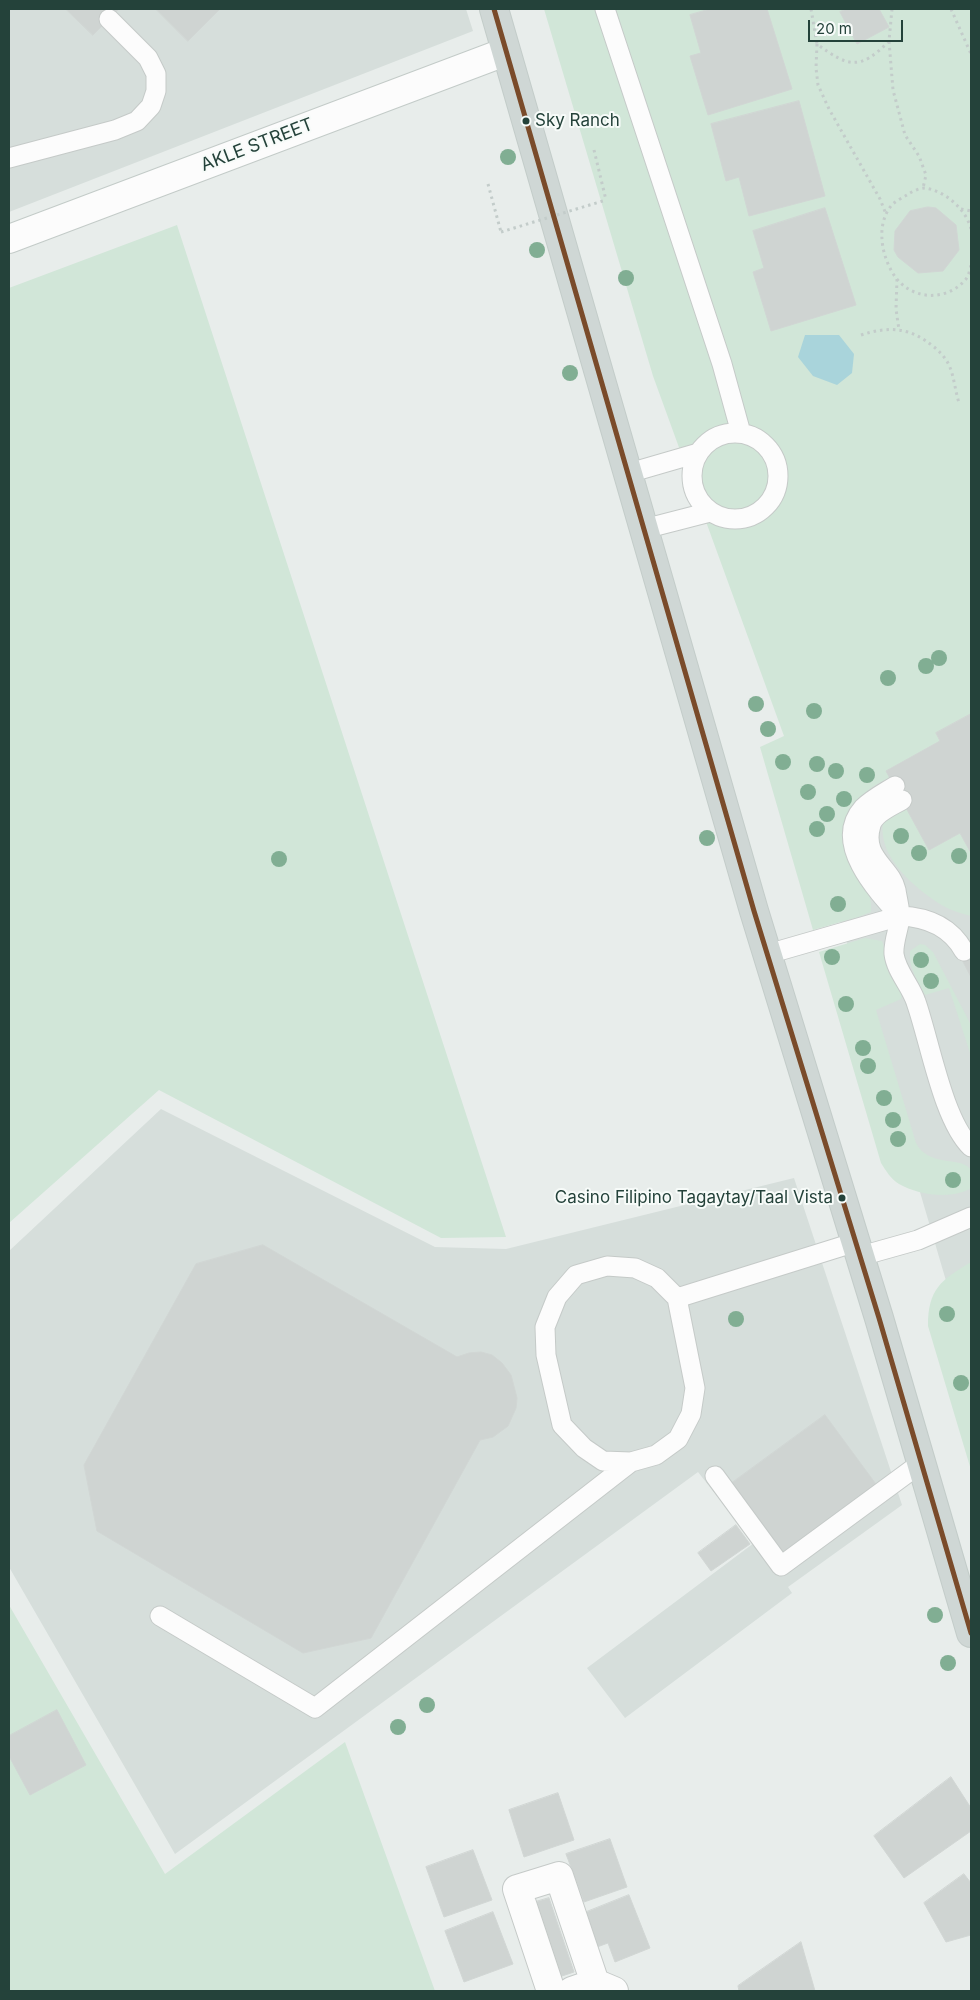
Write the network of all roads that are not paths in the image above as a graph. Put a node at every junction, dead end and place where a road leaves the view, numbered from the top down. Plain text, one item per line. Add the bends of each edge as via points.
1 (494, 9) edge
2 (605, 9) edge
3 (109, 19) dead end
4 (505, 52) junction
5 (9, 158) edge
6 (9, 239) edge
7 (741, 433) junction
8 (698, 452) junction
9 (629, 473) junction
10 (710, 512) junction
11 (644, 529) junction
12 (899, 793) dead end
13 (900, 916) junction
14 (964, 951) dead end
15 (768, 954) junction
16 (971, 1147) edge
17 (971, 1217) edge
18 (858, 1249) junction
19 (677, 1298) junction
20 (631, 1462) junction
21 (921, 1463) junction
22 (715, 1476) dead end
23 (160, 1616) dead end
24 (971, 1633) edge
25 (594, 1989) edge
26 (551, 1991) edge

1 - 4 main road
2 - 7 lane via 722,364
3 - 5 lane via 148,58 156,74 156,91 151,106 137,121 115,130
4 - 6 street, AKLE STREET
4 - 9 main road
7 - 8 lane via 717,437
7 - 10 lane via 766,446 774,458 778,471 775,492 763,509 751,517 737,520
8 - 9 lane
8 - 10 lane via 692,473 693,484 702,504
9 - 11 main road
10 - 11 lane
11 - 15 main road
12 - 13 lane via 869,802 857,817 853,841 860,865
13 - 14 lane via 916,916 943,927
13 - 15 lane
13 - 16 lane via 894,953 896,963 916,1002 950,1115
15 - 18 main road
17 - 18 lane via 918,1240
18 - 19 lane
18 - 21 main road
19 - 20 lane via 695,1388 691,1414 678,1439 656,1455
19 - 20 lane via 657,1278 635,1268 607,1266 576,1275 557,1296 545,1327 546,1355 562,1425 584,1448 604,1461
20 - 23 lane via 315,1708
21 - 22 lane via 782,1566
21 - 24 main road
25 - 26 street via 559,1876 517,1889

